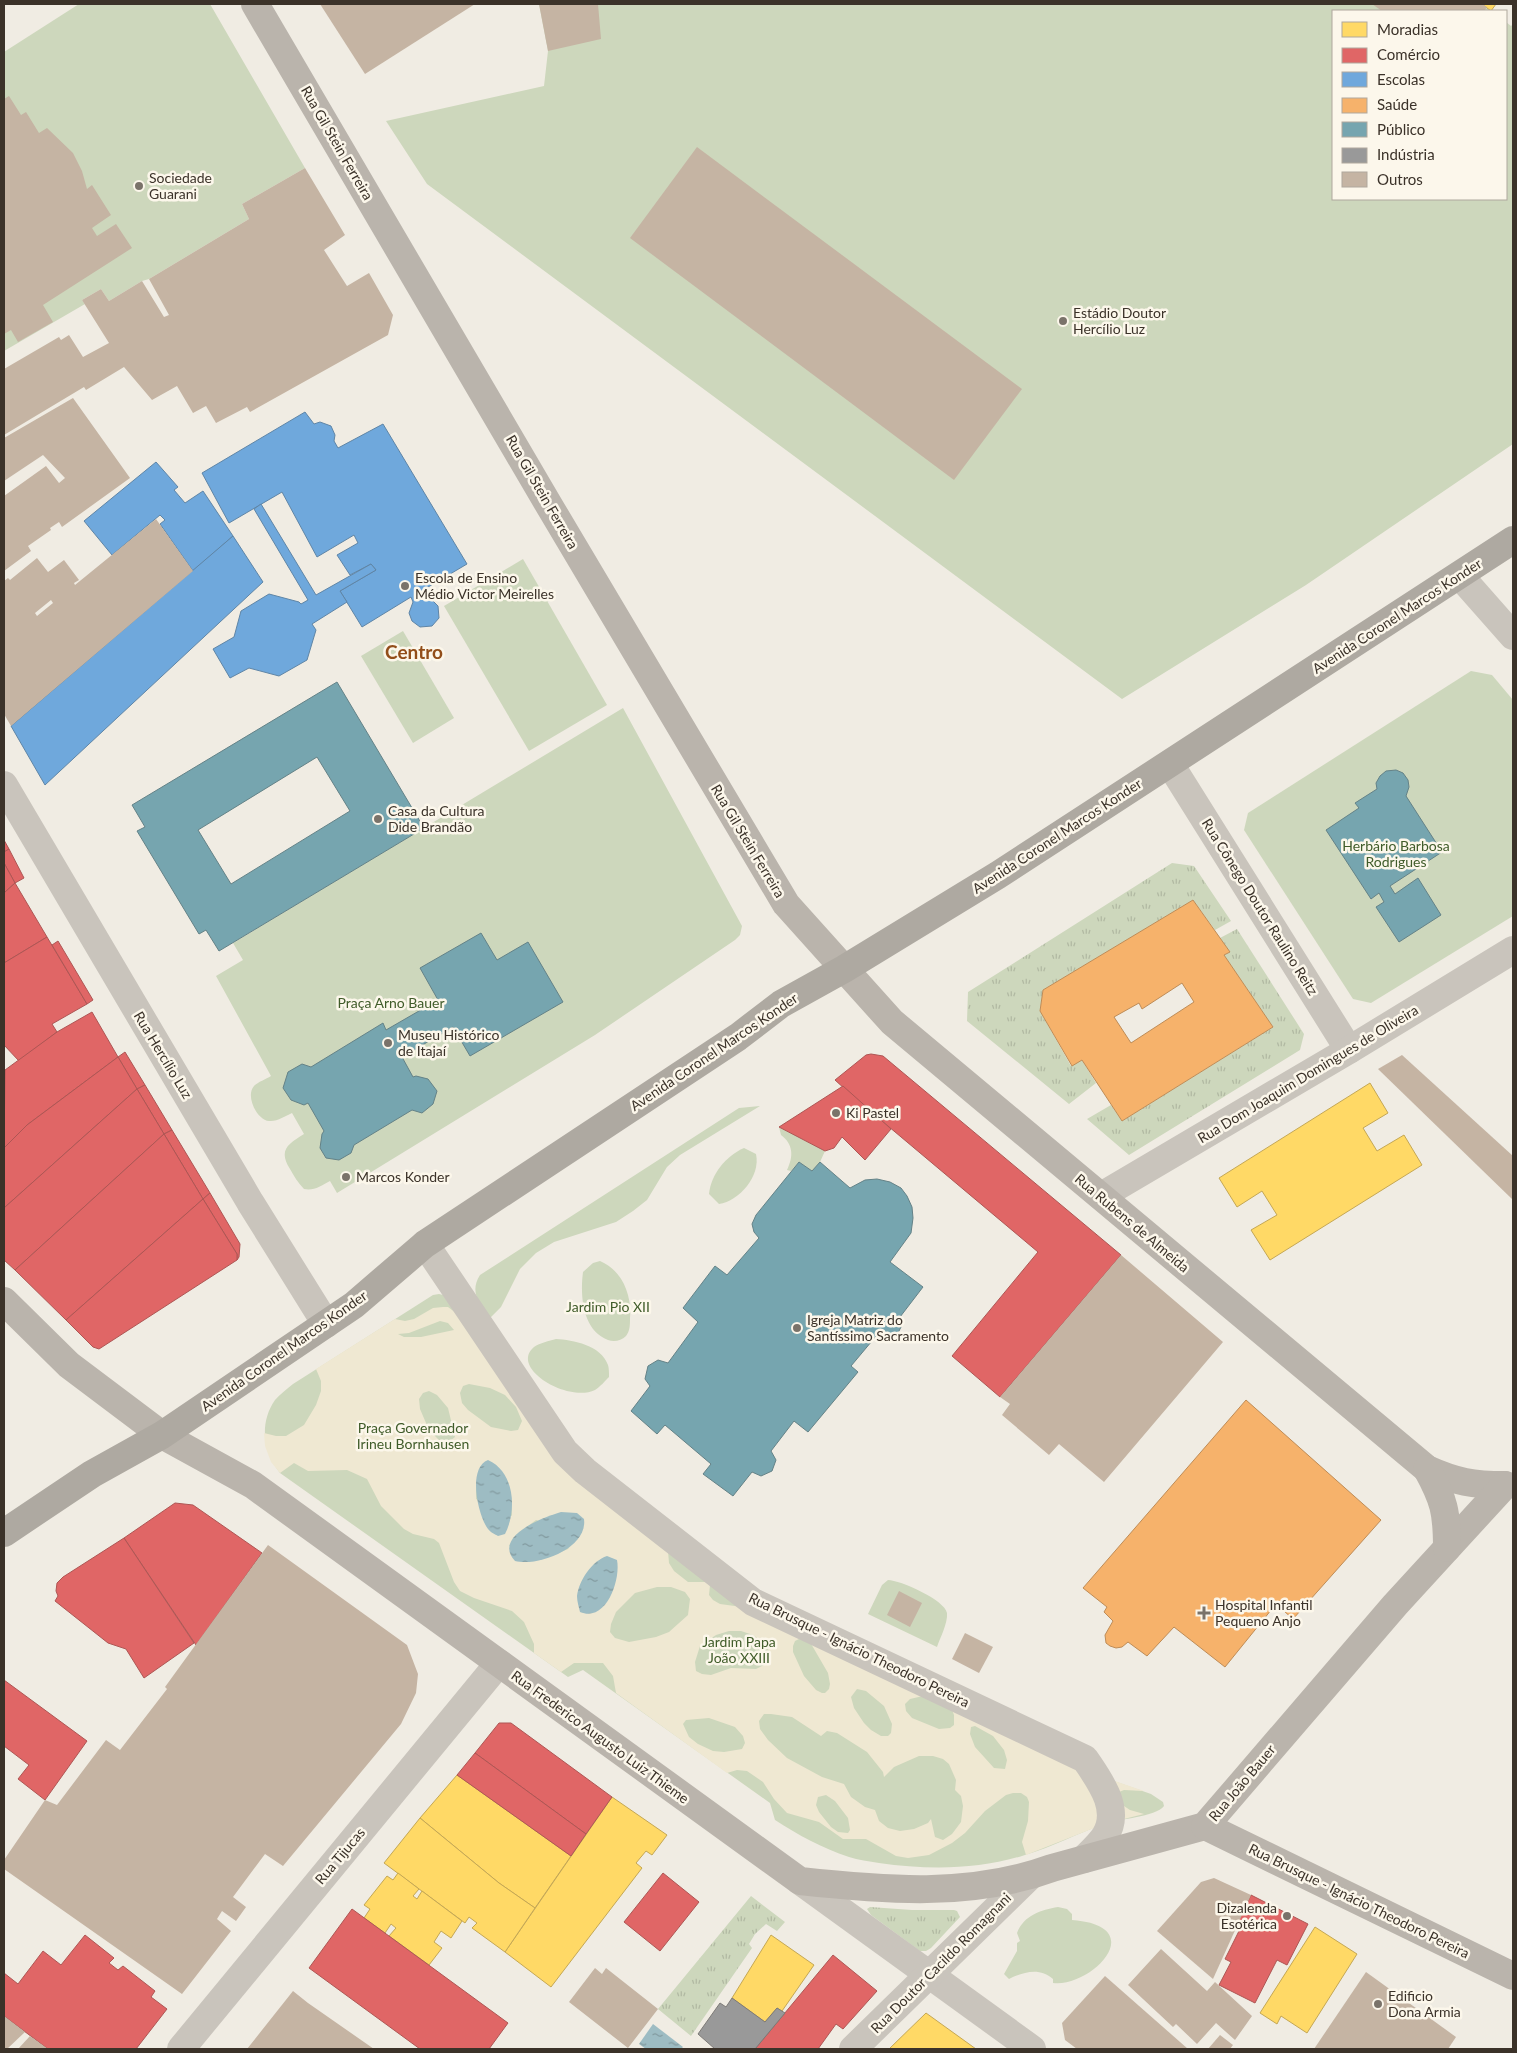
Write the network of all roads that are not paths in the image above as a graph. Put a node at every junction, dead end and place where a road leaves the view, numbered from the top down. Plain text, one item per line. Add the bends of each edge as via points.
1 (255, 4) edge
2 (1513, 540) edge
3 (1460, 576) junction
4 (1513, 636) edge
5 (1170, 764) junction
6 (4, 785) edge
7 (1513, 950) edge
8 (844, 969) junction
9 (1349, 1050) junction
10 (1101, 1196) junction
11 (425, 1244) junction
12 (4, 1301) edge
13 (326, 1324) junction
14 (162, 1435) junction
15 (1427, 1469) junction
16 (1509, 1480) edge
17 (4, 1533) edge
18 (1447, 1548) junction
19 (499, 1663) junction
20 (1205, 1826) junction
21 (1084, 1859) junction
22 (1029, 1877) junction
23 (800, 1881) junction
24 (930, 1975) junction
25 (1513, 1976) edge
26 (181, 2049) edge
27 (853, 2049) edge
28 (1032, 2049) edge

1 - 8 main road, Rua Gil Stein Ferreira via 786,904
2 - 3 main road, Avenida Coronel Marcos Konder
3 - 4 street
3 - 5 main road, Avenida Coronel Marcos Konder
5 - 8 main road, Avenida Coronel Marcos Konder
5 - 9 street, Rua Cônego Doutor Raulino Reitz
6 - 13 street, Rua Hercílio Luz via 250,1202
7 - 9 street, Rua Dom Joaquim Domingues de Oliveira
8 - 10 main road, Rua Rubens de Almeida via 892,1022
8 - 11 main road, Avenida Coronel Marcos Konder via 781,1004 738,1037
9 - 10 street, Rua Dom Joaquim Domingues de Oliveira
10 - 15 main road, Rua Rubens de Almeida
11 - 13 main road, Avenida Coronel Marcos Konder via 354,1305
11 - 21 street, Rua Brusque - Ignácio Theodoro Pereira via 565,1452 592,1477 753,1602 1084,1759 1103,1784 1110,1807 1110,1823 1106,1836
12 - 14 main road, Rua Frederico Augusto Luiz Thieme via 68,1365
13 - 14 main road, Avenida Coronel Marcos Konder
14 - 17 main road, Avenida Coronel Marcos Konder via 92,1474
14 - 19 main road, Rua Frederico Augusto Luiz Thieme via 253,1486
15 - 16 main road, Rua Rubens de Almeida via 1452,1480 1478,1485
15 - 18 main road, Rua Rubens de Almeida via 1440,1493 1447,1520
16 - 18 main road, Rua João Bauer
18 - 20 main road, Rua João Bauer
19 - 23 main road, Rua Frederico Augusto Luiz Thieme
19 - 26 street, Rua Tijucas
20 - 21 main road, Rua João Bauer
20 - 25 main road, Rua Brusque - Ignácio Theodoro Pereira
21 - 22 main road, Rua João Bauer
22 - 23 main road, Rua João Bauer via 938,1890 892,1890
22 - 24 street, Rua Doutor Cacildo Romagnani
23 - 24 street, Rua Frederico Augusto Luiz Thieme
24 - 27 street, Rua Doutor Cacildo Romagnani
24 - 28 street, Rua Frederico Augusto Luiz Thieme

